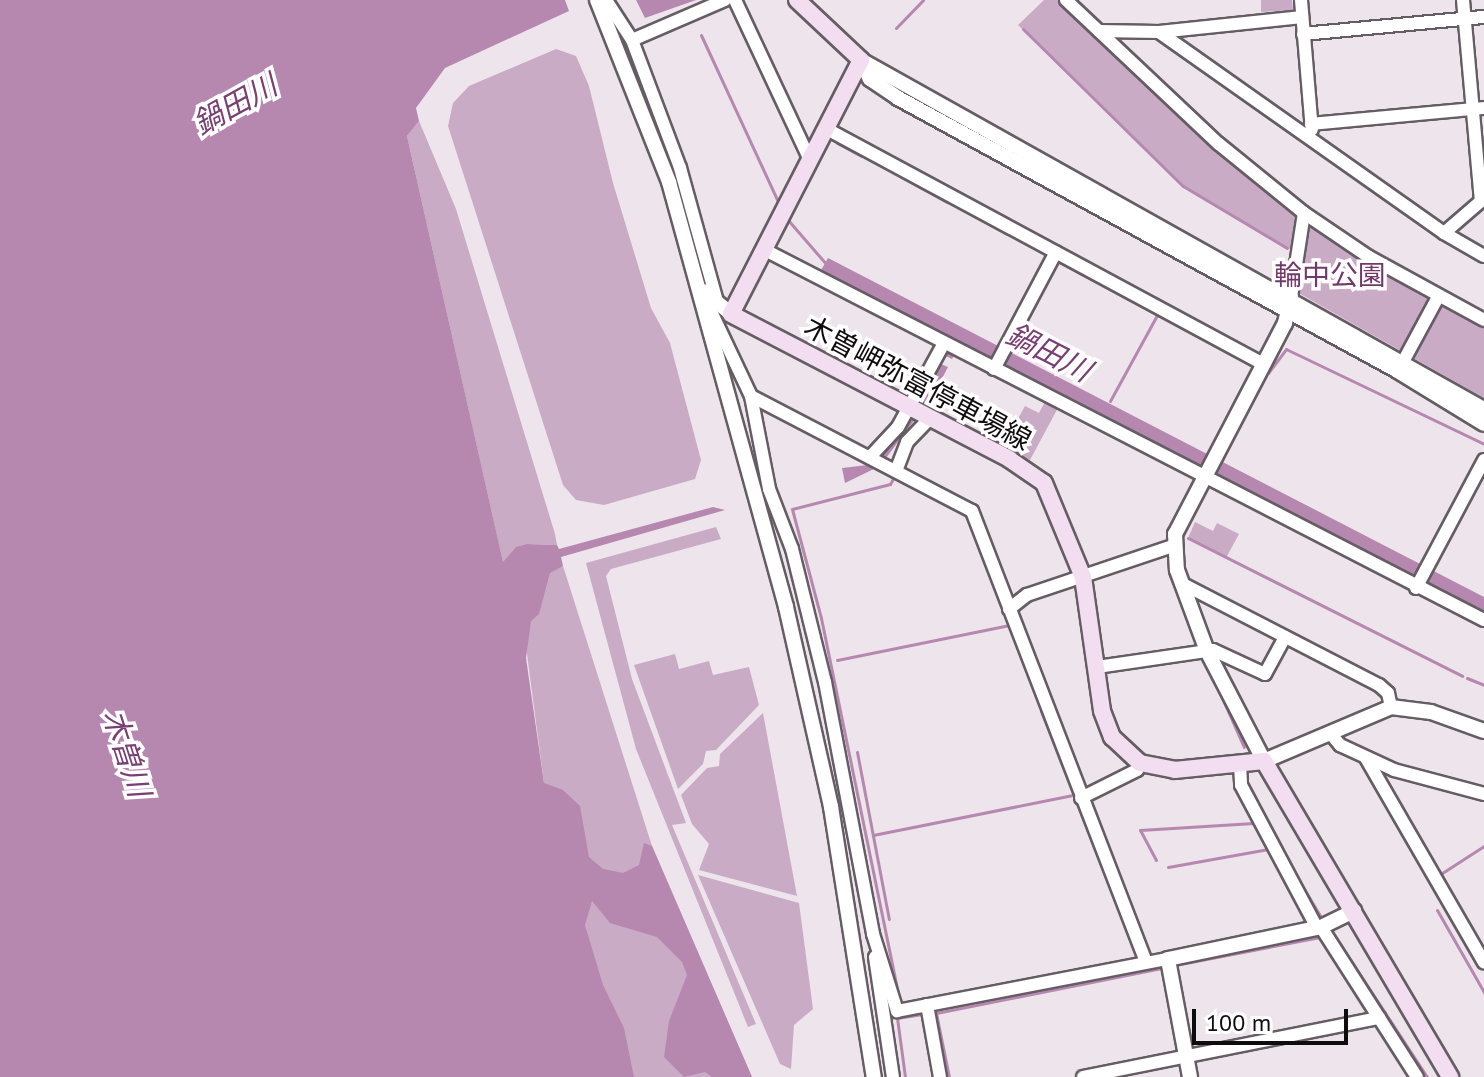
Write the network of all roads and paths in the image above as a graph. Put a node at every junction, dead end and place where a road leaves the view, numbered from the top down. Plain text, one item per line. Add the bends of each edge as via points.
1 (597, 0) edge
2 (606, 0) edge
3 (725, 0) edge
4 (735, 0) edge
5 (797, 0) edge
6 (1066, 0) edge
7 (1301, 0) edge
8 (1463, 0) edge
9 (1302, 17) junction
10 (1484, 17) edge
11 (1464, 19) junction
12 (1099, 31) junction
13 (1159, 32) junction
14 (1303, 34) junction
15 (632, 40) junction
16 (861, 60) junction
17 (1478, 108) edge
18 (1311, 124) junction
19 (825, 128) junction
20 (1313, 142) junction
21 (810, 160) junction
22 (1482, 202) edge
23 (1304, 213) junction
24 (1444, 233) junction
25 (763, 249) junction
26 (1056, 252) junction
27 (1484, 256) edge
28 (703, 291) junction
29 (1438, 297) junction
30 (717, 301) junction
31 (1289, 304) junction
32 (731, 314) junction
33 (1484, 320) edge
34 (946, 344) junction
35 (1404, 360) junction
36 (1262, 363) junction
37 (995, 368) junction
38 (751, 396) junction
39 (1484, 409) edge
40 (919, 412) junction
41 (1484, 424) edge
42 (1484, 460) edge
43 (882, 463) junction
44 (1201, 477) junction
45 (1173, 546) junction
46 (1083, 577) junction
47 (1181, 583) junction
48 (1417, 586) junction
49 (1009, 609) junction
50 (1484, 620) edge
51 (1285, 637) junction
52 (1207, 651) junction
53 (1097, 667) junction
54 (1391, 707) junction
55 (1484, 731) edge
56 (1330, 733) junction
57 (1366, 758) junction
58 (1264, 761) junction
59 (1140, 763) junction
60 (1240, 764) junction
61 (1484, 794) edge
62 (1081, 798) junction
63 (1354, 911) junction
64 (1324, 925) junction
65 (873, 934) junction
66 (1479, 942) edge
67 (1168, 959) junction
68 (1146, 962) junction
69 (1484, 962) edge
70 (927, 1005) junction
71 (1379, 1018) junction
72 (1186, 1056) junction
73 (874, 1077) edge
74 (893, 1077) edge
75 (940, 1077) edge
76 (1083, 1077) edge
77 (1190, 1077) edge
78 (1417, 1077) edge
79 (1450, 1077) edge

1 - 28 street via 669,182
2 - 15 street
3 - 15 street
4 - 21 street
5 - 16 main road
6 - 12 street
7 - 9 street
8 - 11 street
9 - 13 street
9 - 14 street
10 - 11 street
11 - 14 street
11 - 17 street
12 - 13 street
12 - 23 street via 1219,144
13 - 20 street
14 - 18 street
15 - 30 street via 680,168
16 - 19 main road
16 - 31 street via 870,79 898,98
17 - 18 street
17 - 22 street
18 - 20 street
19 - 21 main road
19 - 26 street
20 - 24 street
21 - 25 main road
22 - 24 street
23 - 29 street
23 - 31 street
24 - 27 street
25 - 32 main road
25 - 34 street
26 - 36 street
26 - 37 street
28 - 30 street
28 - 38 street
28 - 73 street via 786,607 831,807
29 - 33 street
29 - 35 street
30 - 32 street
31 - 35 street
31 - 36 street
31 - 41 street
32 - 40 main road, 木曽岬弥富停車場線
34 - 37 street
34 - 40 street
35 - 39 street
36 - 44 street
37 - 44 street
38 - 43 street
38 - 65 street via 769,489 792,549 825,682
40 - 43 street via 907,442
40 - 43 street via 891,437
40 - 46 main road, 木曽岬弥富停車場線 via 1044,483
42 - 48 street
43 - 49 street via 972,511
44 - 45 street
44 - 48 street
45 - 46 street
45 - 47 street
46 - 49 street via 1027,595
46 - 53 main road, 木曽岬弥富停車場線
47 - 51 street
47 - 52 street
48 - 50 street
49 - 62 street
51 - 52 street via 1265,674
51 - 54 street via 1379,685
52 - 53 street
52 - 58 street
53 - 59 main road, 木曽岬弥富停車場線 via 1105,724 1121,749
54 - 55 street via 1431,712
54 - 56 street
56 - 57 street via 1340,745
56 - 58 street
57 - 61 street
57 - 66 street
58 - 60 main road
58 - 63 main road
59 - 60 main road via 1175,770
59 - 62 street via 1137,770
60 - 64 street via 1241,785
62 - 68 street
63 - 64 street
63 - 79 main road
64 - 67 street
64 - 71 street
65 - 70 street via 897,1011
65 - 74 street
66 - 69 street
67 - 68 street
67 - 72 street
68 - 70 street
70 - 75 street
71 - 72 street
71 - 78 street
72 - 76 street
72 - 77 street

